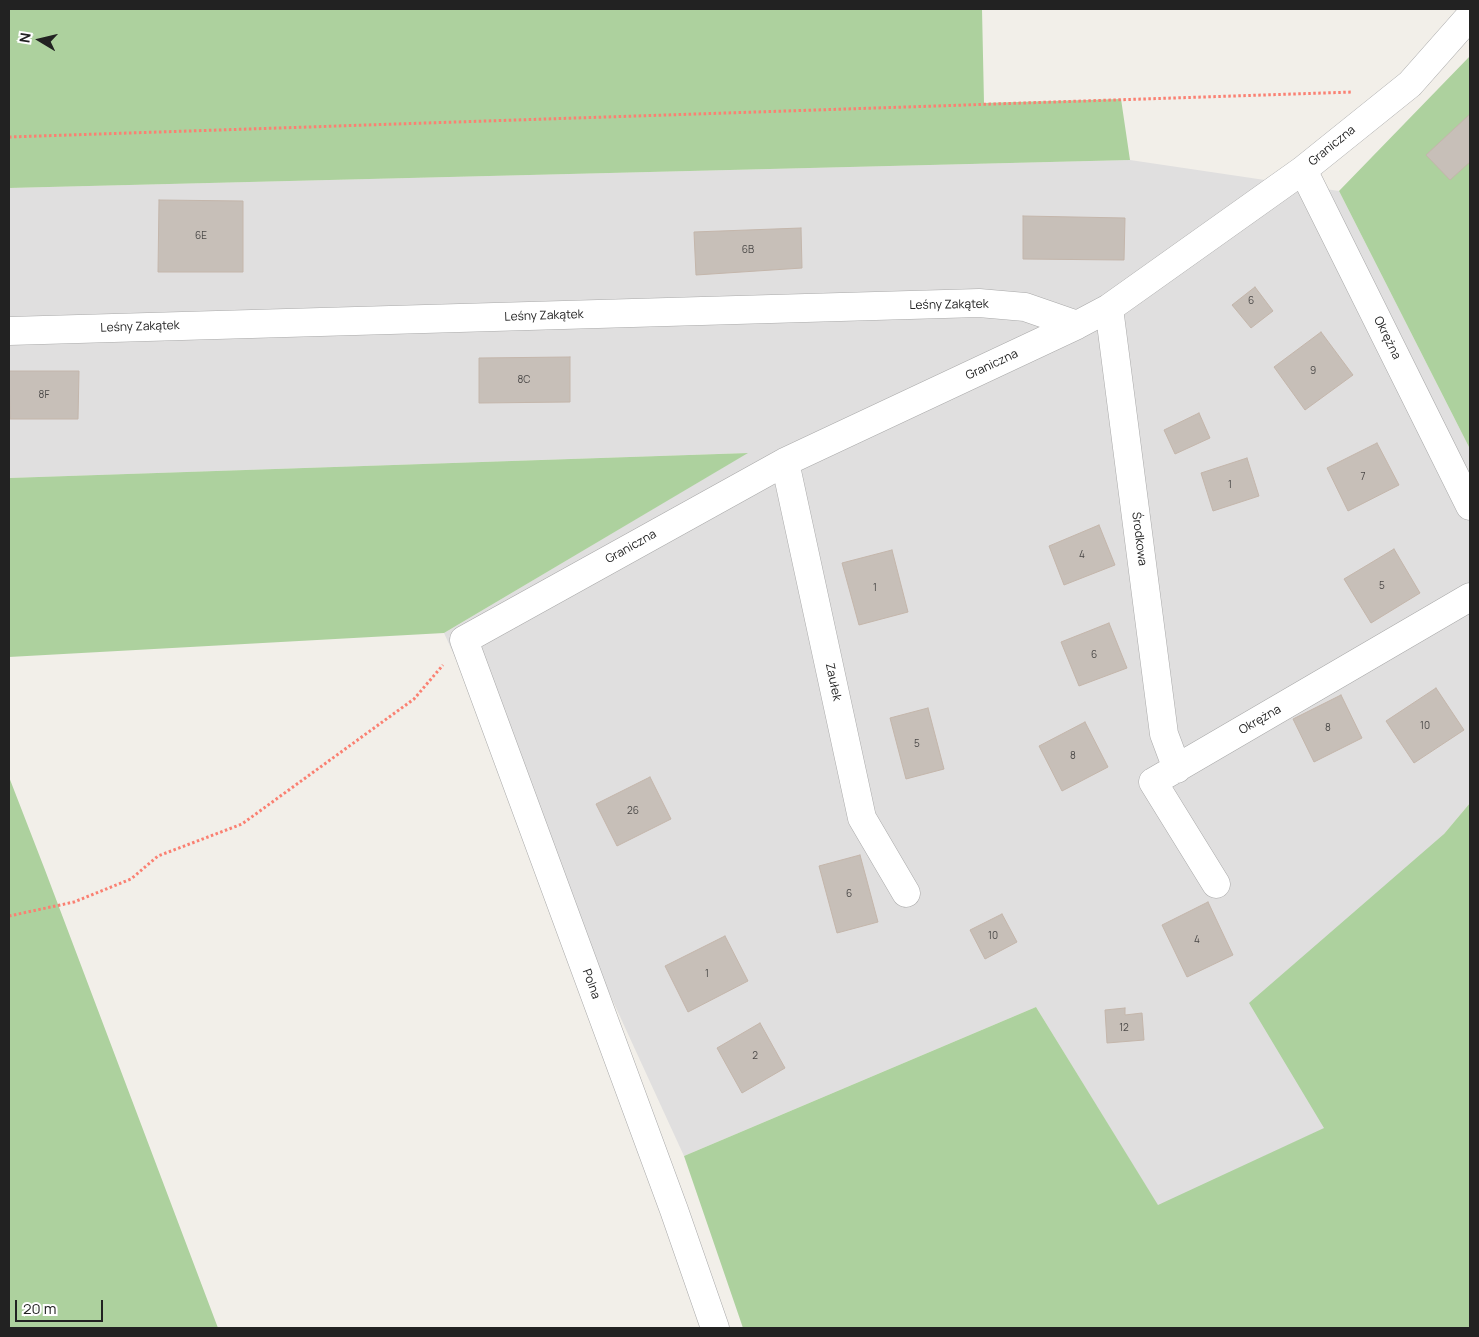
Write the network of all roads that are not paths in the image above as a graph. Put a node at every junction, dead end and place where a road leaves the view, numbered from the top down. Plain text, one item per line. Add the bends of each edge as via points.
1 (1470, 16) edge
2 (1303, 170) junction
3 (1109, 308) junction
4 (1077, 325) junction
5 (9, 331) edge
6 (785, 462) junction
7 (1470, 506) edge
8 (1470, 597) edge
9 (464, 640) joint
10 (1177, 768) junction
11 (1216, 884) dead end
12 (906, 893) dead end
13 (715, 1328) edge

1 - 2 street, Graniczna via 1410,84
2 - 3 street, Graniczna
2 - 7 street, Okrężna
3 - 4 street, Graniczna
3 - 10 street, Środkowa via 1164,734
4 - 5 street, Leśny Zakątek via 1026,307 979,303
4 - 6 street, Graniczna
6 - 9 street, Graniczna
6 - 12 street, Zaułek via 862,818
8 - 10 street, Okrężna
9 - 13 street, Polna
10 - 11 street, Okrężna via 1153,782

